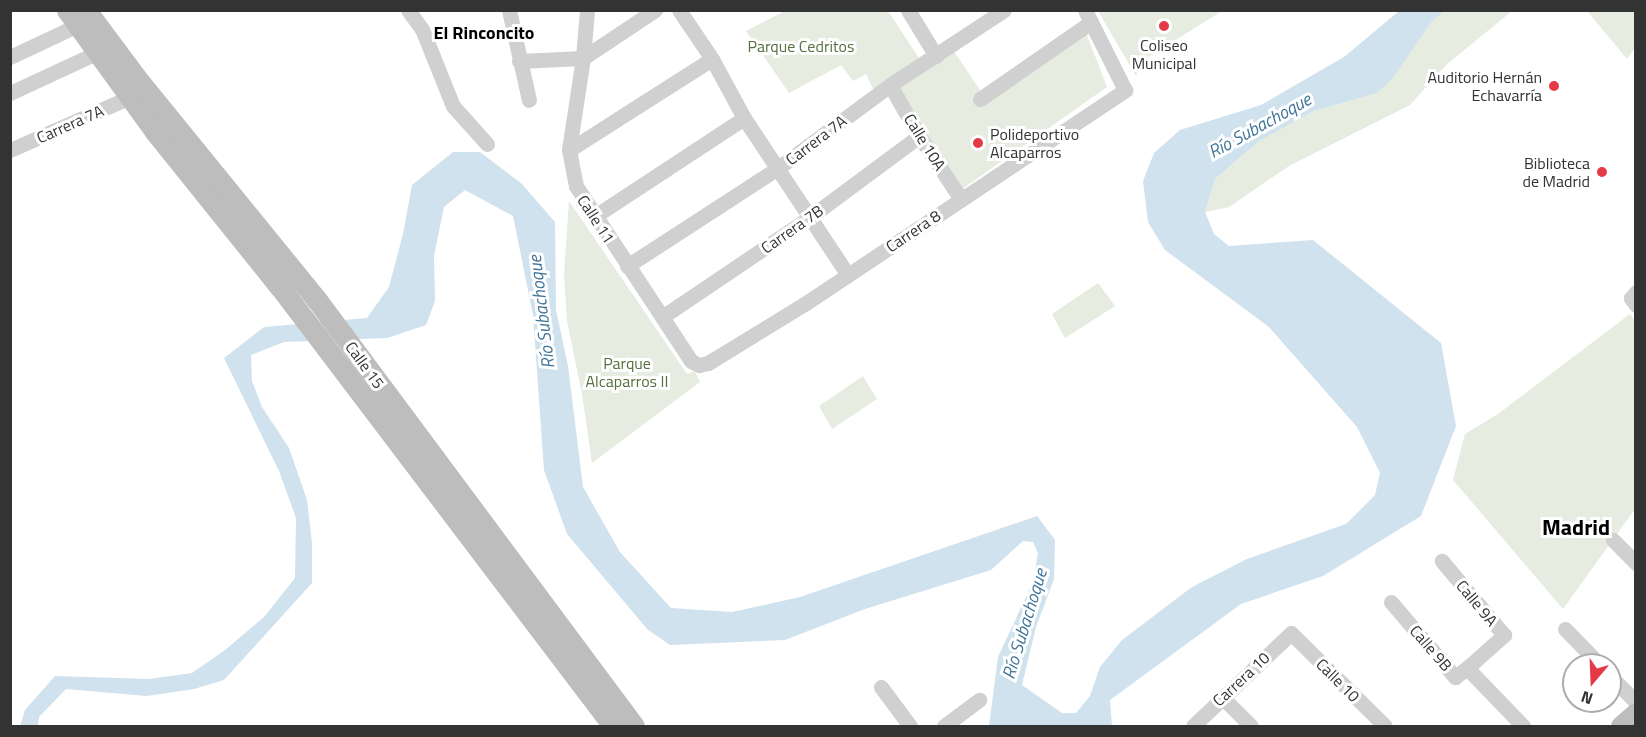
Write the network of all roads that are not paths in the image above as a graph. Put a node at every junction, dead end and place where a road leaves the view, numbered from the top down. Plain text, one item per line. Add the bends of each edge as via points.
1 (408, 10) edge
2 (509, 10) edge
3 (587, 10) edge
4 (656, 10) edge
5 (679, 10) edge
6 (908, 10) edge
7 (1004, 10) edge
8 (77, 15) edge
9 (1088, 16) edge
10 (96, 53) junction
11 (936, 56) junction
12 (10, 57) edge
13 (583, 58) junction
14 (712, 59) junction
15 (519, 61) junction
16 (890, 85) junction
17 (10, 93) edge
18 (130, 97) junction
19 (980, 99) dead end
20 (529, 100) dead end
21 (744, 118) junction
22 (919, 136) junction
23 (487, 144) dead end
24 (10, 150) edge
25 (569, 150) junction
26 (778, 168) junction
27 (961, 199) junction
28 (595, 216) junction
29 (810, 217) junction
30 (627, 266) junction
31 (848, 275) junction
32 (300, 278) junction
33 (280, 287) junction
34 (662, 317) junction
35 (699, 365) joint
36 (442, 486) junction
37 (1613, 540) dead end
38 (1442, 561) dead end
39 (1635, 563) edge
40 (1390, 602) dead end
41 (1565, 629) dead end
42 (1291, 633) joint
43 (1588, 653) edge
44 (1467, 668) junction
45 (881, 687) dead end
46 (1622, 688) edge
47 (1222, 697) junction
48 (979, 700) dead end
49 (1635, 702) edge
50 (1635, 713) edge
51 (613, 726) edge
52 (634, 726) edge
53 (910, 726) edge
54 (944, 726) edge
55 (1193, 726) edge
56 (1251, 726) edge
57 (1385, 726) edge
58 (1523, 726) edge
59 (1621, 726) edge

1 - 23 street via 422,29 453,106
2 - 15 street
3 - 13 street, Calle 11
4 - 13 street
5 - 14 street
6 - 11 street
7 - 11 street, Carrera 7A
8 - 10 street, Calle 15
8 - 12 street
8 - 32 street, Calle 15 via 135,76
9 - 19 street
9 - 27 street, Carrera 8 via 1125,90
10 - 17 street
10 - 18 street, Calle 15
11 - 16 street, Carrera 7A
13 - 15 street
13 - 25 street, Calle 11
14 - 21 street
14 - 25 street
15 - 20 street
16 - 22 street, Calle 10A
16 - 26 street, Carrera 7A
18 - 24 street, Carrera 7A
18 - 33 street, Calle 15
21 - 26 street
21 - 28 street
22 - 27 street, Calle 10A
22 - 29 street, Carrera 7B
25 - 28 street, Calle 11 via 576,186
26 - 29 street
26 - 30 street, Carrera 7A
27 - 31 street, Carrera 8
28 - 30 street, Calle 11
29 - 31 street
29 - 34 street, Carrera 7B
30 - 34 street, Calle 11
31 - 35 street, Carrera 8
32 - 33 street
32 - 36 street, Calle 15 via 356,352
33 - 36 street, Calle 15 via 331,357
34 - 35 street, Calle 11 via 691,361
36 - 51 street, Calle 15
36 - 52 street, Calle 15
37 - 39 street
38 - 44 street, Calle 9A via 1504,635
40 - 44 street, Calle 9B via 1455,677
41 - 43 street
42 - 47 street, Carrera 10
42 - 57 street, Calle 10
44 - 58 street, Calle 9B
45 - 53 street
46 - 49 street
47 - 55 street, Carrera 10
47 - 56 street
48 - 54 street
50 - 59 street

